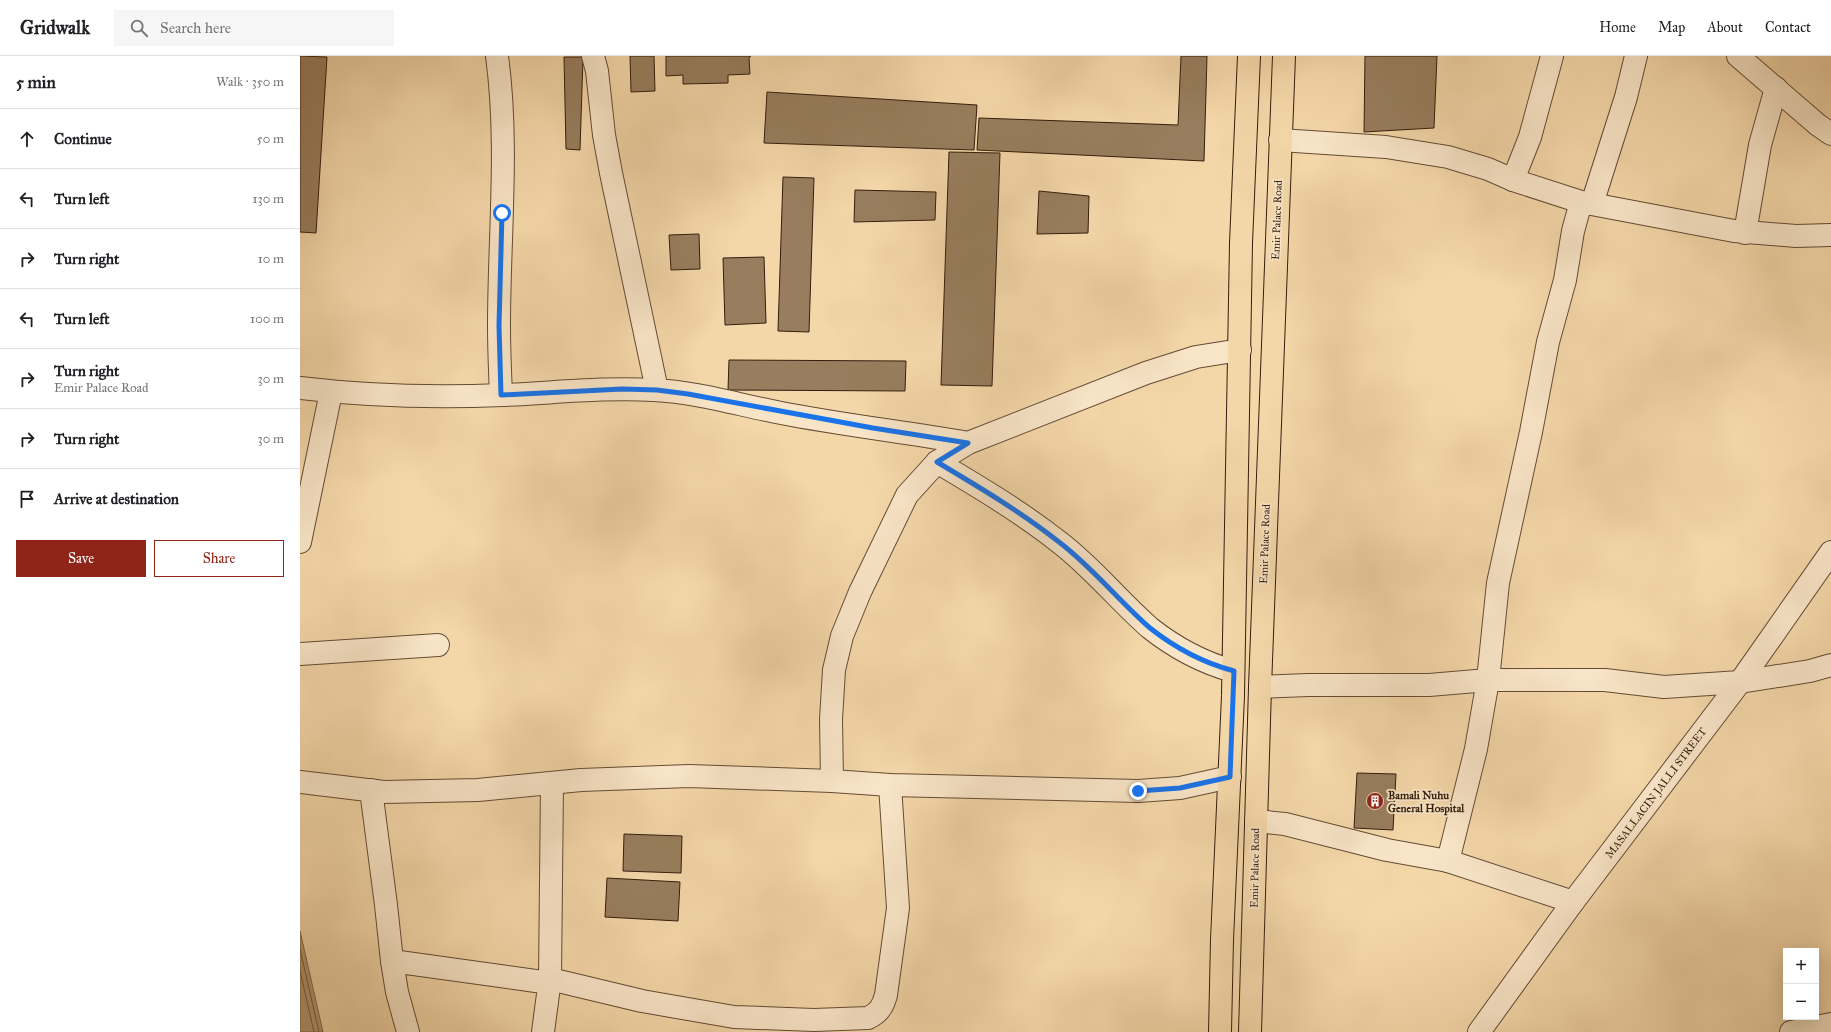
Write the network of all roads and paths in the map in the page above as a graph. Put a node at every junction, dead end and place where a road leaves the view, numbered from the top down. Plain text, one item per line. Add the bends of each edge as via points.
1 (497, 56) edge
2 (593, 56) edge
3 (1249, 56) edge
4 (1284, 56) edge
5 (1552, 56) edge
6 (1636, 56) edge
7 (1738, 56) edge
8 (1776, 88) junction
9 (1831, 134) edge
10 (1280, 140) junction
11 (1513, 180) junction
12 (1587, 203) junction
13 (1745, 232) junction
14 (1831, 235) edge
15 (1240, 350) junction
16 (300, 388) edge
17 (657, 390) junction
18 (331, 392) junction
19 (501, 395) junction
20 (968, 443) junction
21 (937, 462) junction
22 (300, 542) edge
23 (1831, 552) edge
24 (438, 645) dead end
25 (300, 654) edge
26 (1831, 665) edge
27 (1234, 671) junction
28 (1488, 680) junction
29 (1740, 682) junction
30 (1260, 687) junction
31 (1230, 777) junction
32 (832, 781) junction
33 (300, 782) edge
34 (552, 783) junction
35 (890, 785) junction
36 (371, 790) junction
37 (1256, 821) junction
38 (1448, 861) junction
39 (1574, 902) junction
40 (392, 961) junction
41 (550, 981) junction
42 (1831, 1024) edge
43 (408, 1032) edge
44 (543, 1032) edge
45 (1220, 1032) edge
46 (1250, 1032) edge
47 (1479, 1032) edge
48 (1791, 1032) edge

1 - 19 street via 502,137 499,326
2 - 17 street via 611,173
3 - 15 main road via 1241,243
4 - 10 main road, Emir Palace Road
5 - 11 street via 1530,137
6 - 12 street via 1626,97
7 - 8 street
8 - 9 street
8 - 13 street via 1760,145
10 - 11 street via 1386,147 1448,157 1488,169
10 - 30 main road, Emir Palace Road
11 - 12 street
12 - 13 street
12 - 28 street via 1573,231 1566,280 1548,342 1498,583
13 - 14 street via 1796,236
15 - 20 street via 1196,357 1146,373
15 - 27 main road
16 - 18 street
17 - 19 street via 622,389
17 - 20 street
18 - 19 street via 415,396
18 - 22 street
20 - 21 street
21 - 27 street via 1006,503 1061,543 1150,628 1199,658
21 - 32 street via 907,494 842,636 833,677
23 - 29 street, MASALLACIN JALLI STREET
24 - 25 street
26 - 29 street via 1810,671
27 - 31 main road
28 - 29 street via 1605,680 1664,687
28 - 30 street via 1429,685
28 - 38 street via 1476,749
29 - 39 street, MASALLACIN JALLI STREET
30 - 37 main road, Emir Palace Road
31 - 35 street via 1180,788 1138,791
31 - 45 main road
32 - 34 street via 642,776
32 - 35 street
33 - 36 street
34 - 36 street via 478,790
34 - 41 street
35 - 41 street via 898,908 886,995 883,1005 876,1014 868,1018 814,1020 734,1017
36 - 40 street
37 - 38 street via 1285,824 1388,850
37 - 46 main road, Emir Palace Road
38 - 39 street
39 - 47 street, MASALLACIN JALLI STREET
40 - 41 street
40 - 43 street
41 - 44 street
42 - 48 street

